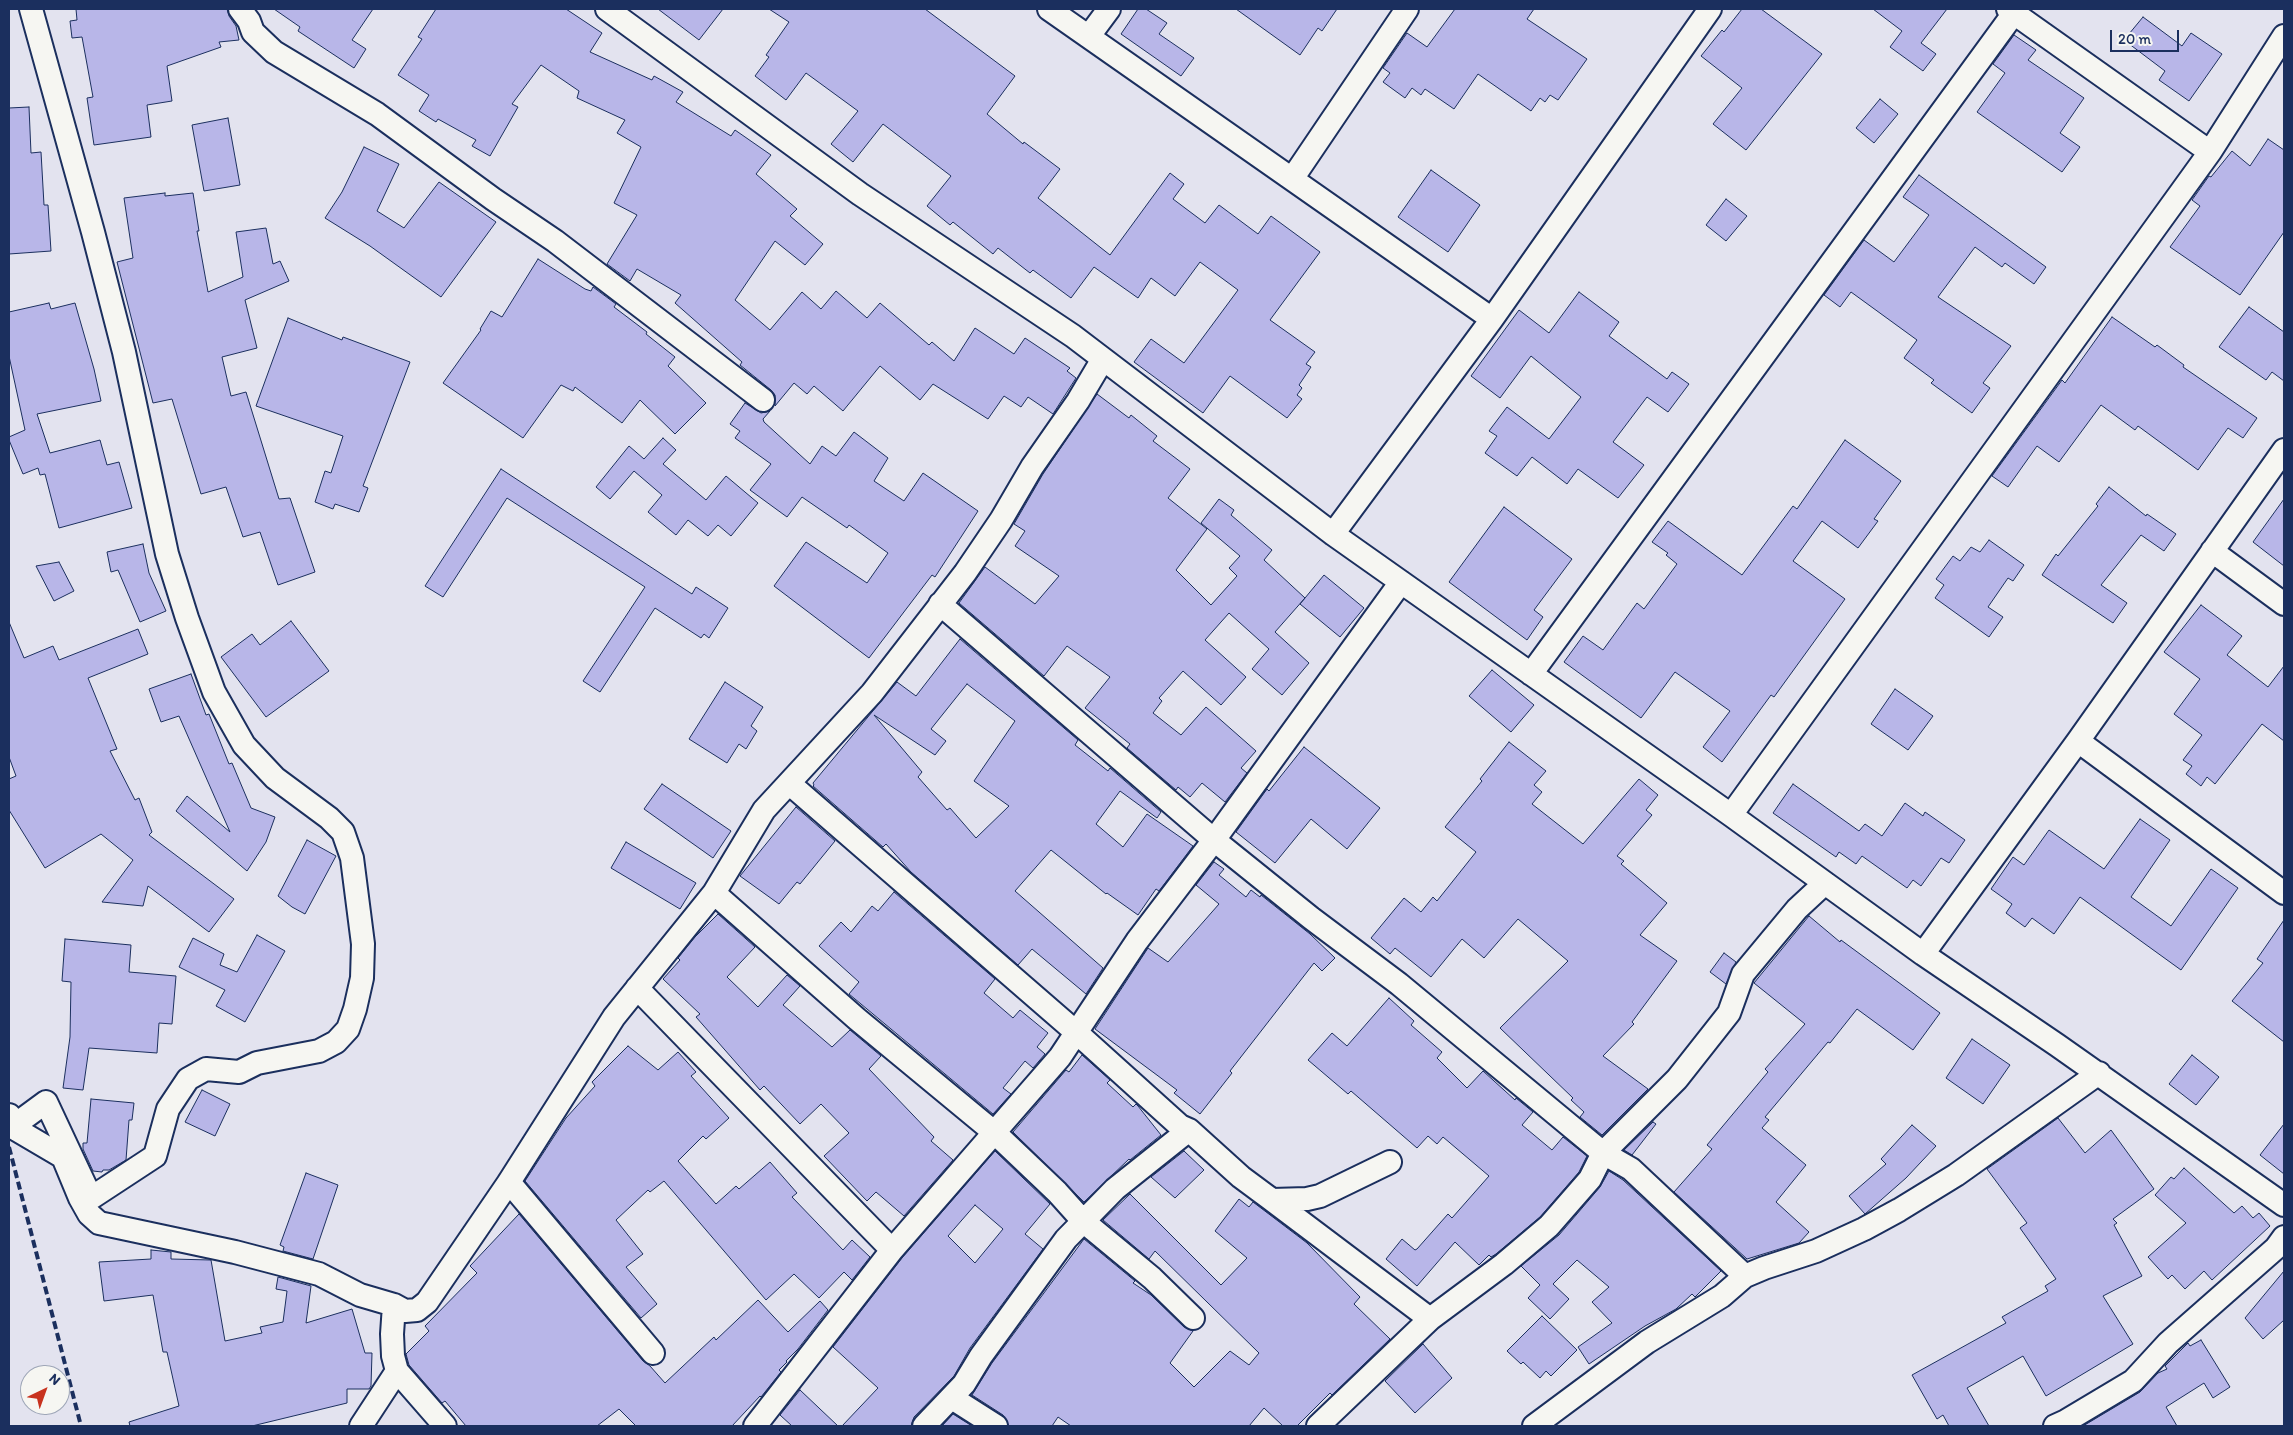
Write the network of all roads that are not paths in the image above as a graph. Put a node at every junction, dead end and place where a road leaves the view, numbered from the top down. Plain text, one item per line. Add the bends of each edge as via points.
1 (31, 9) edge
2 (240, 9) edge
3 (607, 9) edge
4 (1049, 9) edge
5 (1109, 9) edge
6 (1407, 9) edge
7 (1710, 9) edge
8 (2010, 11) edge
9 (1088, 36) junction
10 (2284, 36) edge
11 (2210, 152) junction
12 (1292, 179) junction
13 (1492, 319) junction
14 (1103, 359) junction
15 (763, 400) dead end
16 (2284, 450) edge
17 (1333, 534) junction
18 (2212, 551) junction
19 (1401, 582) junction
20 (940, 604) junction
21 (2284, 604) edge
22 (1531, 674) junction
23 (2078, 741) junction
24 (790, 784) junction
25 (1732, 815) junction
26 (1214, 840) junction
27 (1825, 883) junction
28 (714, 893) junction
29 (2284, 893) edge
30 (1923, 954) junction
31 (637, 988) junction
32 (1077, 1033) junction
33 (2099, 1074) junction
34 (10, 1121) edge
35 (1189, 1130) junction
36 (995, 1133) junction
37 (1602, 1153) junction
38 (1390, 1162) dead end
39 (509, 1182) junction
40 (1272, 1200) junction
41 (2284, 1205) edge
42 (1083, 1221) junction
43 (2284, 1237) edge
44 (892, 1250) junction
45 (1745, 1276) junction
46 (394, 1305) junction
47 (1193, 1318) dead end
48 (1430, 1319) junction
49 (653, 1353) dead end
50 (397, 1371) junction
51 (952, 1398) junction
52 (362, 1426) edge
53 (446, 1426) edge
54 (755, 1426) edge
55 (924, 1426) edge
56 (996, 1426) edge
57 (1318, 1426) edge
58 (1534, 1426) edge
59 (2055, 1426) edge

1 - 34 street via 96,241 126,361 167,554 187,618 214,692 244,745 275,778 343,832 352,858 363,944 362,978 355,1009 348,1030 336,1042 319,1051 257,1063 239,1072 206,1069 188,1079 168,1109 155,1156 91,1198 46,1102
2 - 15 street via 253,32 274,52 377,114 555,241
3 - 14 street via 860,194
4 - 9 street
5 - 9 street
6 - 12 street
7 - 13 street
8 - 11 street
8 - 22 street
9 - 12 street
10 - 11 street
11 - 25 street
12 - 13 street
13 - 17 street
14 - 17 street
14 - 20 street via 1001,520
16 - 18 street
17 - 19 street
18 - 21 street
18 - 23 street
19 - 22 street
19 - 26 street
20 - 24 street via 872,693
20 - 26 street
22 - 25 street
23 - 29 street
23 - 30 street
24 - 28 street via 764,810
24 - 32 street
25 - 27 street
26 - 32 street via 1137,941
26 - 37 street via 1399,984
27 - 30 street
27 - 37 street via 1797,909 1743,974 1729,1013 1677,1079
28 - 31 street
28 - 36 street via 857,1019
30 - 33 street
31 - 39 street via 609,1025
31 - 44 street
32 - 35 street via 1180,1126
32 - 36 street
33 - 41 street
33 - 45 street via 1956,1175 1899,1210 1816,1251
34 - 46 street via 63,1157 80,1198 89,1214 99,1223 319,1274 360,1295
35 - 40 street via 1241,1178
35 - 42 street via 1115,1189
36 - 42 street
36 - 44 street
37 - 45 street via 1632,1169
37 - 48 street via 1590,1179 1548,1226 1504,1264
38 - 40 street via 1320,1196
39 - 46 street via 427,1302 417,1310 405,1311
39 - 49 street
40 - 48 street
42 - 47 street via 1152,1278
42 - 51 street via 1022,1297
43 - 59 street via 2276,1248 2168,1343 2133,1381
44 - 54 street
45 - 58 street via 1722,1296 1647,1342
46 - 50 street via 392,1356
48 - 57 street
50 - 52 street
50 - 53 street
51 - 55 street
51 - 56 street

